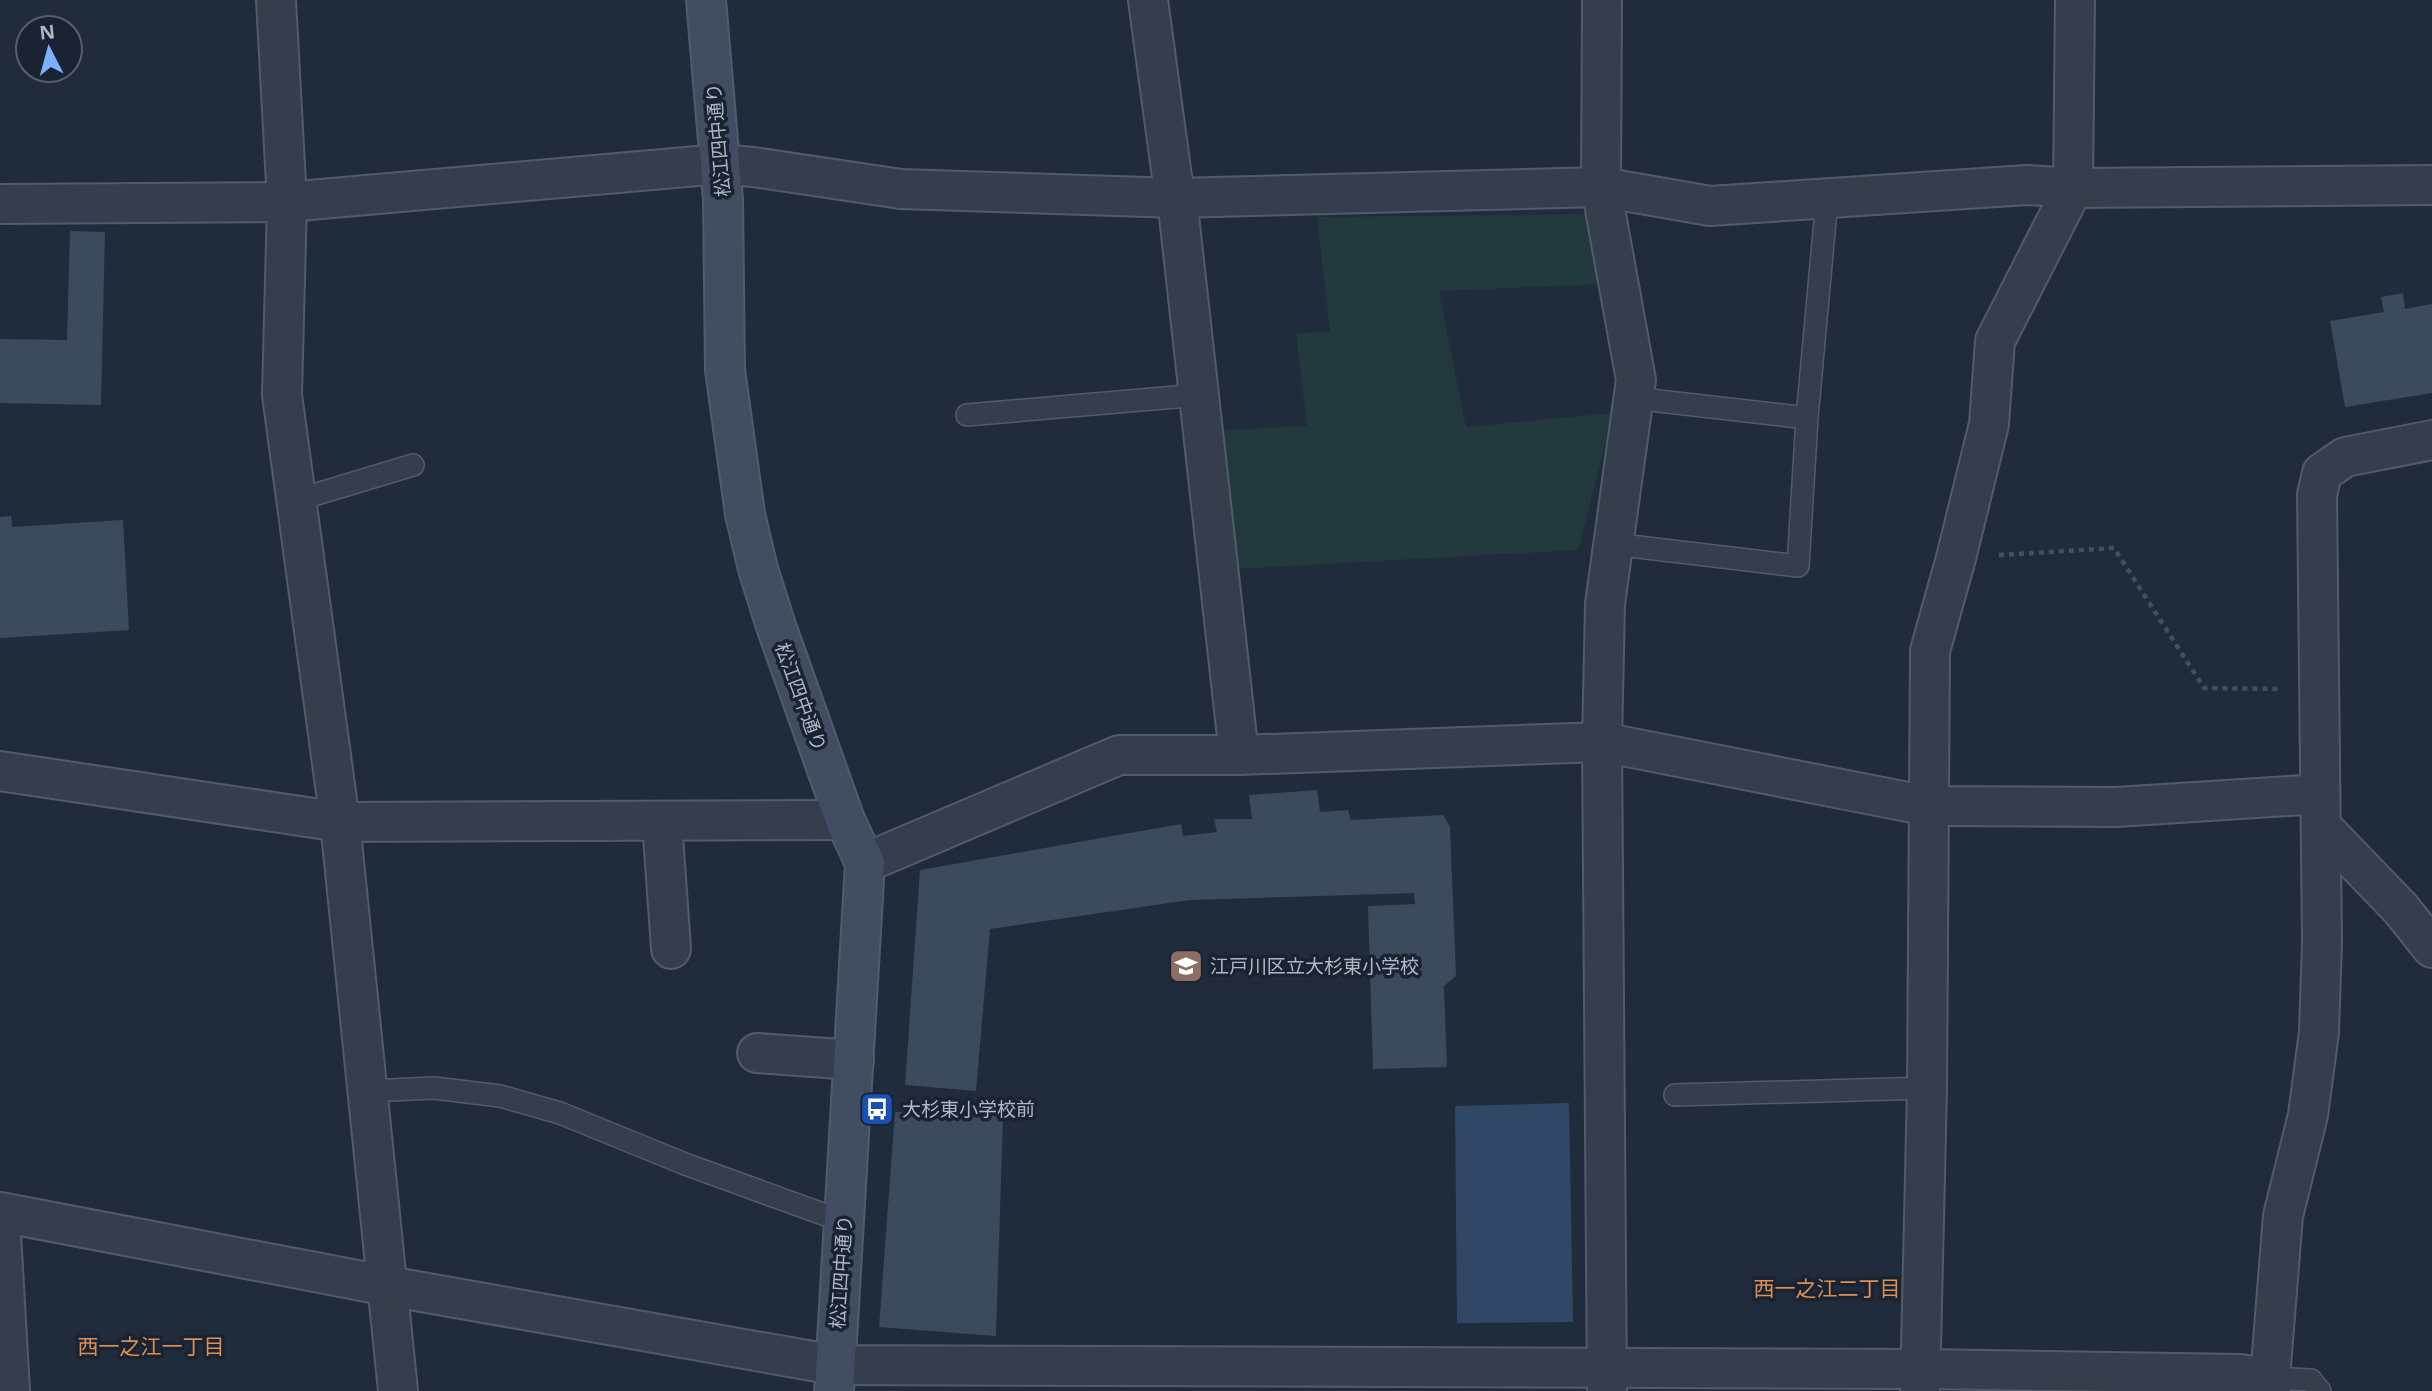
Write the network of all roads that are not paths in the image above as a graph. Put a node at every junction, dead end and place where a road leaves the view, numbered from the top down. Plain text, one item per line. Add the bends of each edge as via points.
1 (276, 0) edge
2 (706, 0) edge
3 (1148, 0) edge
4 (1602, 0) edge
5 (2075, 0) edge
6 (720, 164) junction
7 (2432, 186) edge
8 (1601, 187) junction
9 (2073, 188) junction
10 (1177, 198) junction
11 (1827, 199) junction
12 (287, 202) junction
13 (0, 204) edge
14 (1199, 396) junction
15 (1633, 398) junction
16 (967, 415) dead end
17 (1807, 418) junction
18 (2432, 440) edge
19 (413, 465) dead end
20 (297, 500) junction
21 (1613, 544) junction
22 (1602, 742) junction
23 (1238, 755) junction
24 (0, 771) edge
25 (1928, 806) junction
26 (2320, 810) junction
27 (845, 820) junction
28 (662, 821) junction
29 (340, 822) junction
30 (864, 863) junction
31 (2432, 948) edge
32 (671, 949) dead end
33 (757, 1053) dead end
34 (854, 1060) junction
35 (1927, 1088) junction
36 (368, 1091) junction
37 (1675, 1095) dead end
38 (0, 1214) edge
39 (845, 1222) junction
40 (388, 1286) junction
41 (835, 1378) edge
42 (1277, 1379) edge
43 (1607, 1380) edge
44 (1920, 1380) edge
45 (2270, 1384) edge
46 (10, 1391) edge
47 (398, 1391) edge
48 (2320, 1391) edge

1 - 12 street
2 - 6 street, 松江四中通り
3 - 10 street
4 - 8 street
5 - 9 street
6 - 10 street via 901,189
6 - 12 street
6 - 27 street, 松江四中通り via 725,370 745,514 776,626
7 - 9 street
8 - 10 street
8 - 11 street via 1710,206
8 - 15 street via 1636,380
9 - 11 street via 2027,185
9 - 25 street via 1995,341 1989,425 1930,651
10 - 14 street
11 - 17 lane
12 - 13 street
12 - 20 street via 282,396
14 - 16 lane
14 - 23 street
15 - 17 lane
15 - 21 street
17 - 21 lane via 1798,566
18 - 26 street via 2345,457 2322,473 2317,495
19 - 20 lane
20 - 29 street
21 - 22 street via 1605,604
22 - 23 street
22 - 25 street
22 - 43 street
23 - 30 street via 1119,755
24 - 29 street
25 - 26 street
25 - 35 street
26 - 31 street
26 - 45 street via 2319,1032 2308,1115 2283,1216
27 - 28 street
27 - 30 street, 松江四中通り
28 - 29 street
28 - 32 street
29 - 36 street
30 - 34 street, 松江四中通り
33 - 34 street
34 - 39 street, 松江四中通り
35 - 37 lane
35 - 44 street
36 - 39 lane via 434,1088 560,1113
36 - 40 street
38 - 40 street
38 - 46 street
39 - 41 street, 松江四中通り
40 - 41 street
40 - 47 street
41 - 42 street
42 - 43 street
43 - 44 street
44 - 45 street via 2240,1374
45 - 48 lane via 2311,1380

